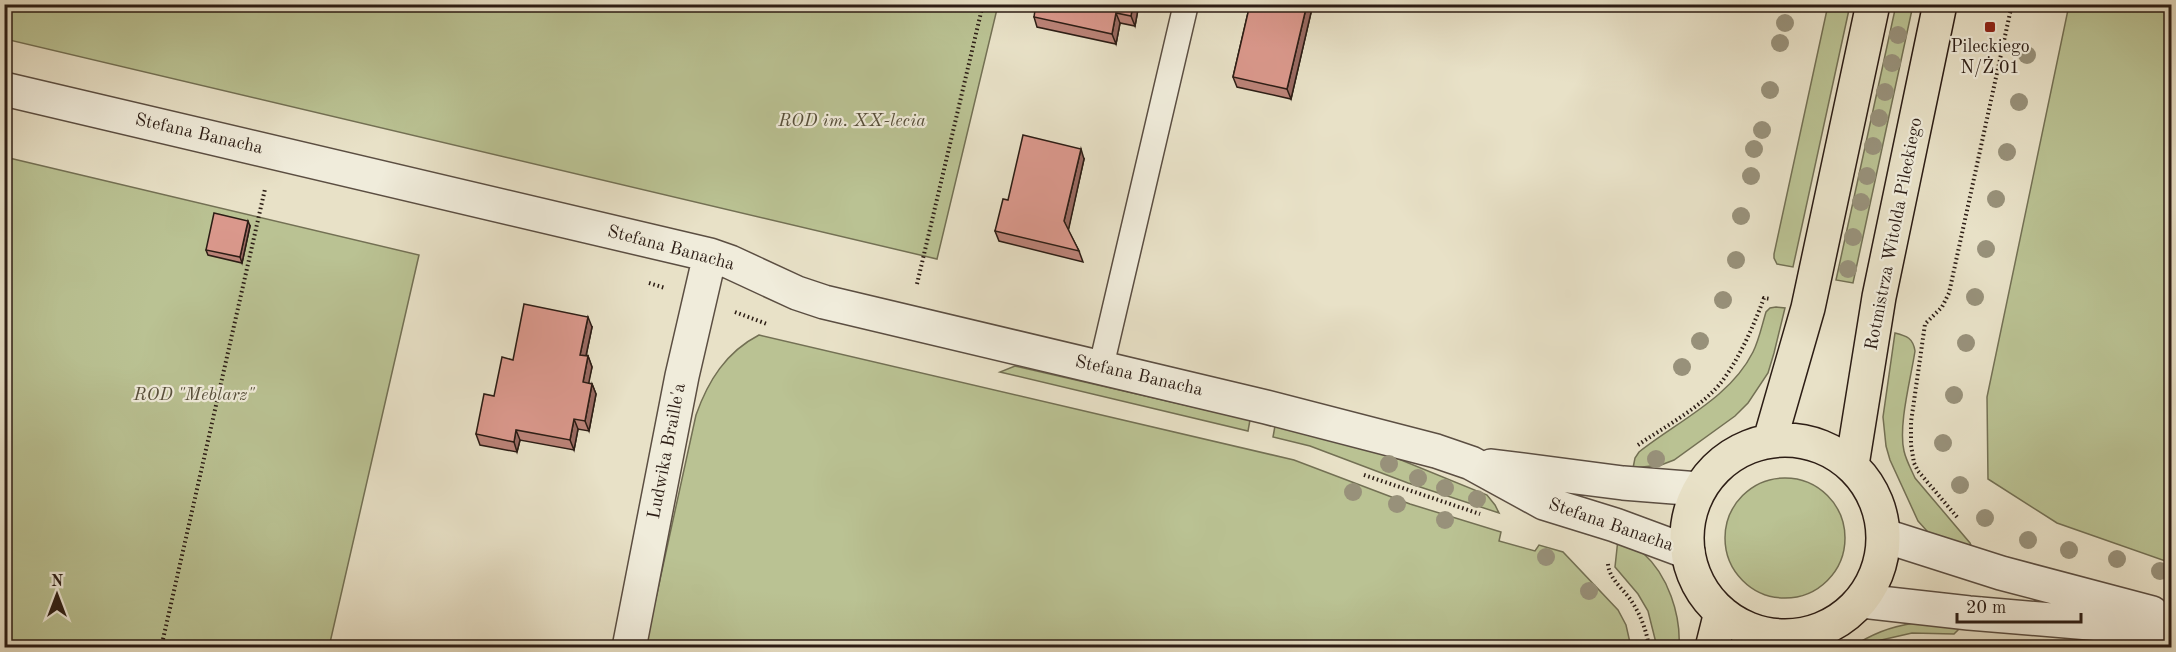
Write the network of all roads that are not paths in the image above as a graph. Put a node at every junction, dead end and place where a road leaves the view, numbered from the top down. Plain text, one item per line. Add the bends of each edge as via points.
1 (1186, 4) edge
2 (1873, 4) edge
3 (1940, 4) edge
4 (4, 89) edge
5 (710, 255) junction
6 (1101, 367) junction
7 (1770, 440) junction
8 (1471, 463) junction
9 (1852, 465) junction
10 (1699, 489) junction
11 (1885, 536) junction
12 (1688, 552) junction
13 (1862, 601) junction
14 (1720, 612) junction
15 (2172, 618) edge
16 (2172, 630) edge
17 (1801, 641) edge
18 (629, 648) edge
19 (1712, 648) edge

1 - 6 lane
2 - 7 main road via 1808,308
3 - 9 main road, Rotmistrza Witolda Pileckiego via 1879,297
4 - 5 street, Stefana Banacha
5 - 6 street, Stefana Banacha via 797,293
5 - 18 street, Ludwika Braille'a
6 - 8 street, Stefana Banacha via 1388,438
7 - 9 main road via 1799,440 1828,448
7 - 10 main road via 1742,449 1717,465
8 - 10 street, Stefana Banacha
8 - 12 street, Stefana Banacha via 1544,503
9 - 11 main road via 1876,497
10 - 12 main road via 1688,520
11 - 13 main road via 1879,570
11 - 15 street via 2001,573
12 - 14 main road via 1699,585
13 - 16 street
13 - 17 main road via 1836,623
14 - 17 main road via 1745,628
14 - 19 main road

